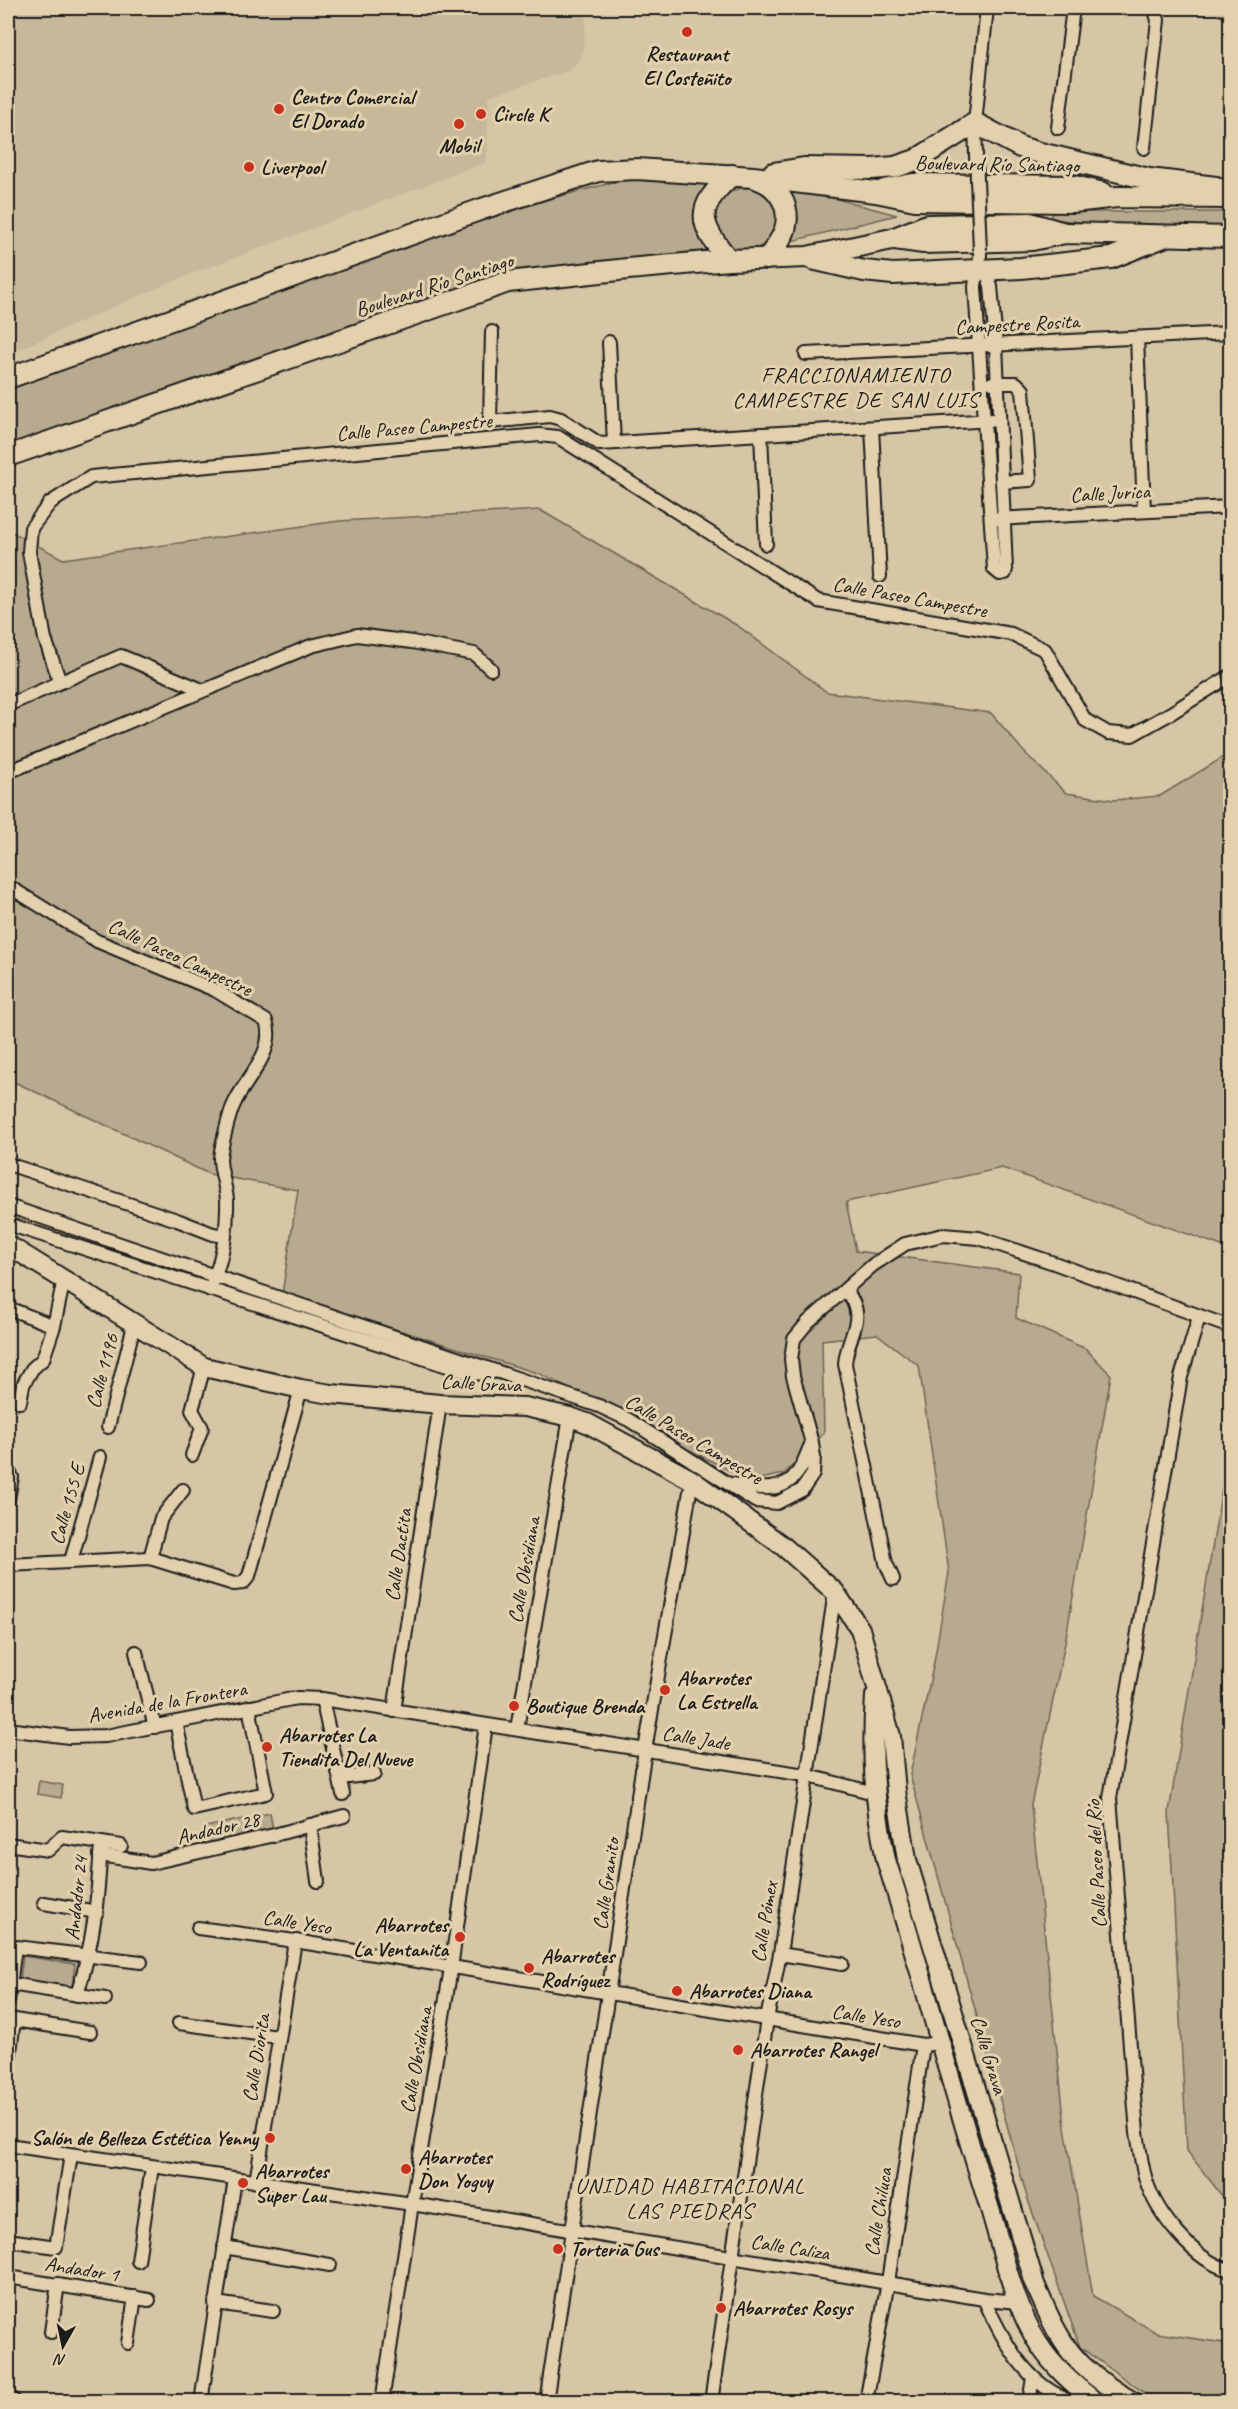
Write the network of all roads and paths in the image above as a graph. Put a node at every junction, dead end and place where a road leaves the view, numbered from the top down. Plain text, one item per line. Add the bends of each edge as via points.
1 (987, 8) edge
2 (1073, 8) edge
3 (1154, 8) edge
4 (975, 123) junction
5 (1058, 128) dead end
6 (1144, 148) dead end
7 (732, 175) junction
8 (753, 177) junction
9 (1230, 188) edge
10 (1230, 198) edge
11 (1166, 236) junction
12 (1230, 237) edge
13 (807, 257) junction
14 (766, 259) junction
15 (729, 261) junction
16 (981, 262) junction
17 (492, 332) dead end
18 (1230, 333) edge
19 (1137, 338) junction
20 (609, 342) dead end
21 (996, 345) junction
22 (980, 346) junction
23 (806, 354) dead end
24 (8, 378) edge
25 (982, 383) junction
26 (998, 383) junction
27 (999, 419) junction
28 (985, 420) junction
29 (872, 428) junction
30 (760, 434) junction
31 (614, 444) junction
32 (8, 456) edge
33 (1002, 482) junction
34 (1230, 507) edge
35 (1144, 511) junction
36 (997, 519) junction
37 (766, 544) dead end
38 (880, 576) dead end
39 (491, 669) dead end
40 (1230, 676) edge
41 (60, 682) junction
42 (202, 690) junction
43 (8, 705) edge
44 (8, 772) edge
45 (8, 886) edge
46 (8, 1164) edge
47 (8, 1206) edge
48 (23, 1211) junction
49 (13, 1226) edge
50 (225, 1236) junction
51 (8, 1245) edge
52 (142, 1251) junction
53 (137, 1267) junction
54 (216, 1276) junction
55 (64, 1279) junction
56 (210, 1290) junction
57 (846, 1291) junction
58 (283, 1299) junction
59 (8, 1308) edge
60 (279, 1312) junction
61 (1199, 1317) junction
62 (134, 1325) junction
63 (54, 1326) junction
64 (1230, 1327) edge
65 (204, 1367) junction
66 (498, 1371) junction
67 (302, 1389) junction
68 (20, 1402) dead end
69 (440, 1404) junction
70 (570, 1417) junction
71 (108, 1427) dead end
72 (192, 1455) dead end
73 (100, 1457) dead end
74 (8, 1470) edge
75 (692, 1480) junction
76 (183, 1490) dead end
77 (8, 1499) edge
78 (150, 1558) junction
79 (71, 1561) junction
80 (8, 1565) edge
81 (893, 1580) dead end
82 (835, 1592) junction
83 (136, 1652) dead end
84 (876, 1682) junction
85 (297, 1698) joint
86 (322, 1699) junction
87 (249, 1707) junction
88 (394, 1711) junction
89 (176, 1722) junction
90 (486, 1725) junction
91 (155, 1727) junction
92 (8, 1728) edge
93 (517, 1729) junction
94 (645, 1750) junction
95 (374, 1774) dead end
96 (806, 1775) junction
97 (340, 1778) junction
98 (874, 1793) junction
99 (343, 1794) dead end
100 (344, 1816) dead end
101 (310, 1826) junction
102 (8, 1844) edge
103 (121, 1846) dead end
104 (100, 1849) junction
105 (318, 1881) dead end
106 (44, 1903) dead end
107 (97, 1912) junction
108 (198, 1929) dead end
109 (295, 1941) junction
110 (11, 1946) edge
111 (780, 1954) junction
112 (89, 1956) junction
113 (141, 1962) dead end
114 (842, 1964) dead end
115 (451, 1968) junction
116 (10, 1984) junction
117 (609, 1993) junction
118 (77, 1995) junction
119 (105, 1999) dead end
120 (8, 2001) edge
121 (767, 2019) junction
122 (11, 2020) edge
123 (179, 2023) dead end
124 (90, 2032) dead end
125 (278, 2037) junction
126 (932, 2044) junction
127 (8, 2068) edge
128 (8, 2145) edge
129 (71, 2155) junction
130 (152, 2167) junction
131 (235, 2179) junction
132 (256, 2182) junction
133 (412, 2204) junction
134 (573, 2231) junction
135 (8, 2240) edge
136 (224, 2247) junction
137 (733, 2258) junction
138 (138, 2261) dead end
139 (330, 2265) dead end
140 (1230, 2270) edge
141 (8, 2277) edge
142 (888, 2282) junction
143 (58, 2284) junction
144 (135, 2298) junction
145 (984, 2299) junction
146 (149, 2300) dead end
147 (1019, 2302) junction
148 (215, 2303) junction
149 (273, 2311) dead end
150 (51, 2332) dead end
151 (128, 2343) dead end
152 (1033, 2378) junction
153 (8, 2396) edge
154 (15, 2402) edge
155 (201, 2402) edge
156 (382, 2402) edge
157 (546, 2402) edge
158 (711, 2402) edge
159 (867, 2402) edge
160 (1029, 2402) edge
161 (1074, 2402) edge
162 (1095, 2402) edge
163 (1134, 2402) edge

1 - 4 street
2 - 5 street
3 - 6 street via 1158,20
4 - 8 main road via 916,160 895,167 804,168
4 - 9 main road via 1040,153 1149,179
4 - 16 street, bridge
7 - 8 main road, Boulevard Río Santiago
7 - 15 main road via 714,191 705,216 706,229
7 - 24 main road, Boulevard Río Santiago via 637,169 598,171
8 - 10 main road, Boulevard Río Santiago via 876,192 914,184 1074,186 1117,197
8 - 14 main road via 775,188 786,212 782,237
11 - 12 main road, Boulevard Río Santiago
11 - 13 main road, Boulevard Río Santiago via 1065,233 1030,223 927,225 892,238
11 - 16 main road via 1111,258 1050,266
13 - 14 main road, Boulevard Río Santiago
13 - 16 main road via 893,274
14 - 15 main road, Boulevard Río Santiago
15 - 32 main road, Boulevard Río Santiago via 508,282
16 - 21 street via 991,286
16 - 22 street via 975,287
17 - 31 street via 490,422 550,416 600,444
18 - 19 street, Campestre Rosita
19 - 21 street, Campestre Rosita
19 - 35 street
20 - 31 street
21 - 22 street, Campestre Rosita
21 - 26 street
22 - 23 street, Campestre Rosita
22 - 25 street
25 - 26 street
25 - 28 street
26 - 27 street
26 - 33 street via 1016,383 1023,390 1030,480
27 - 28 street
27 - 33 street
28 - 29 street
28 - 36 street
29 - 30 street
29 - 38 street
30 - 31 street
30 - 37 street
33 - 36 street
34 - 35 street, Calle Jurica
35 - 36 street, Calle Jurica
39 - 42 street via 474,654 357,635 311,646
40 - 41 street, Calle Paseo Campestre via 1132,735 1108,733 1085,720 1045,650 1011,634 818,601 558,437 539,435 91,477 50,503 31,528 29,552 45,639
41 - 42 street via 121,656
41 - 43 street
42 - 44 street
45 - 50 street, Calle Paseo Campestre via 96,940 215,990 266,1021 268,1041 233,1104 220,1158 227,1200
46 - 50 street
47 - 48 street, Calle Paseo Campestre
48 - 49 street
48 - 52 street, Calle Paseo Campestre
49 - 53 street, Calle Paseo Campestre
50 - 54 street, Calle Paseo Campestre
51 - 55 main road, Calle Grava
52 - 53 street
52 - 54 street, Calle Paseo Campestre
53 - 56 street, Calle Paseo Campestre
54 - 56 street, Calle Paseo Campestre
54 - 58 street, Calle Paseo Campestre
55 - 62 main road, Calle Grava
55 - 63 street
56 - 60 street, Calle Paseo Campestre
57 - 61 street, Calle Paseo Campestre via 873,1265 905,1244 943,1235 979,1238
57 - 66 street, Calle Paseo Campestre via 794,1339 793,1376 812,1443 813,1474 802,1490 777,1503 755,1501 629,1420
57 - 81 street via 857,1313 845,1364 886,1563
58 - 60 street
58 - 66 street, Calle Paseo Campestre
59 - 63 street
60 - 66 street, Calle Paseo Campestre via 472,1374
61 - 64 street, Calle Paseo Campestre
61 - 140 street, Calle Paseo del Río via 1181,1377 1110,1798 1137,2133 1146,2181 1164,2217 1183,2239
62 - 65 main road, Calle Grava
62 - 71 street, Calle 1196
63 - 68 street via 43,1359 23,1385
65 - 67 main road, Calle Grava
65 - 72 street via 192,1410 202,1428
67 - 69 main road, Calle Grava
67 - 78 street via 249,1576 243,1583 234,1584
69 - 70 main road, Calle Grava via 525,1407
69 - 88 street, Calle Dactita
70 - 75 main road, Calle Grava
70 - 93 street, Calle Obsidiana
73 - 79 street, Calle 155 E
74 - 77 street via 12,1477
75 - 82 main road, Calle Grava via 783,1546
75 - 94 street, Calle Granito
76 - 78 street via 161,1518
78 - 79 street
79 - 80 street
82 - 84 main road, Calle Grava via 860,1629
82 - 96 street, Calle Pómex
83 - 91 street
84 - 98 main road, Calle Grava
84 - 163 main road, Calle Grava via 891,1736 907,1860 1035,2284 1052,2325 1069,2352 1089,2373
85 - 86 street, Calle Jade
85 - 87 street, Avenida de la Frontera
86 - 88 street, Calle Jade
86 - 97 street
87 - 89 street, Avenida de la Frontera
87 - 89 street via 266,1793 194,1809
88 - 90 street, Calle Jade
89 - 91 street, Avenida de la Frontera
90 - 93 street, Calle Jade
90 - 115 street, Calle Obsidiana
91 - 92 street, Avenida de la Frontera via 81,1738
93 - 94 street, Calle Jade
94 - 96 street, Calle Jade
94 - 117 street, Calle Granito
95 - 97 street
96 - 98 street, Calle Jade
96 - 111 street, Calle Pómex
97 - 99 street
98 - 126 main road, Calle Grava via 886,1860
100 - 101 street, Andador 28
101 - 104 street, Andador 28 via 152,1863
101 - 105 street
102 - 104 street, Andador 28 via 48,1850 62,1837
103 - 104 street, Andador 28
104 - 107 street, Andador 24
106 - 107 street
107 - 112 street, Andador 24
108 - 109 street, Calle Yeso
109 - 115 street, Calle Yeso
109 - 125 street, Calle Diorita
110 - 112 street
110 - 116 street
111 - 114 street
111 - 121 street, Calle Pómex
112 - 113 street
112 - 118 street, Andador 24
115 - 117 street, Calle Yeso
115 - 133 street, Calle Obsidiana
116 - 118 street
116 - 120 street
117 - 121 street, Calle Yeso
117 - 134 street, Calle Granito
118 - 119 street
121 - 126 street, Calle Yeso
121 - 137 street, Calle Pómex
122 - 124 street
122 - 127 street
123 - 125 street
125 - 132 street, Calle Diorita
126 - 142 street, Calle Chiluca
126 - 147 main road, Calle Grava via 975,2162
128 - 129 street, Calle Caliza
129 - 130 street, Calle Caliza
129 - 135 street via 56,2247
130 - 131 street, Calle Caliza
130 - 138 street
131 - 132 street, Calle Caliza
131 - 136 street
132 - 133 street, Calle Caliza
133 - 134 street, Calle Caliza
133 - 156 street, Calle Obsidiana
134 - 137 street, Calle Caliza
134 - 157 street, Calle Granito
136 - 139 street
136 - 148 street
137 - 142 street, Calle Caliza
137 - 158 street, Calle Pómex
141 - 143 street, Andador 1
142 - 145 street, Calle Caliza
142 - 159 street, Calle Chiluca
143 - 144 street, Andador 1
143 - 150 street
144 - 146 street, Andador 1
144 - 151 street
145 - 147 street, Calle Caliza
145 - 152 street via 997,2328
147 - 162 main road, Calle Grava via 1051,2361
148 - 149 street
148 - 155 street
152 - 160 street
152 - 161 street
153 - 154 street

